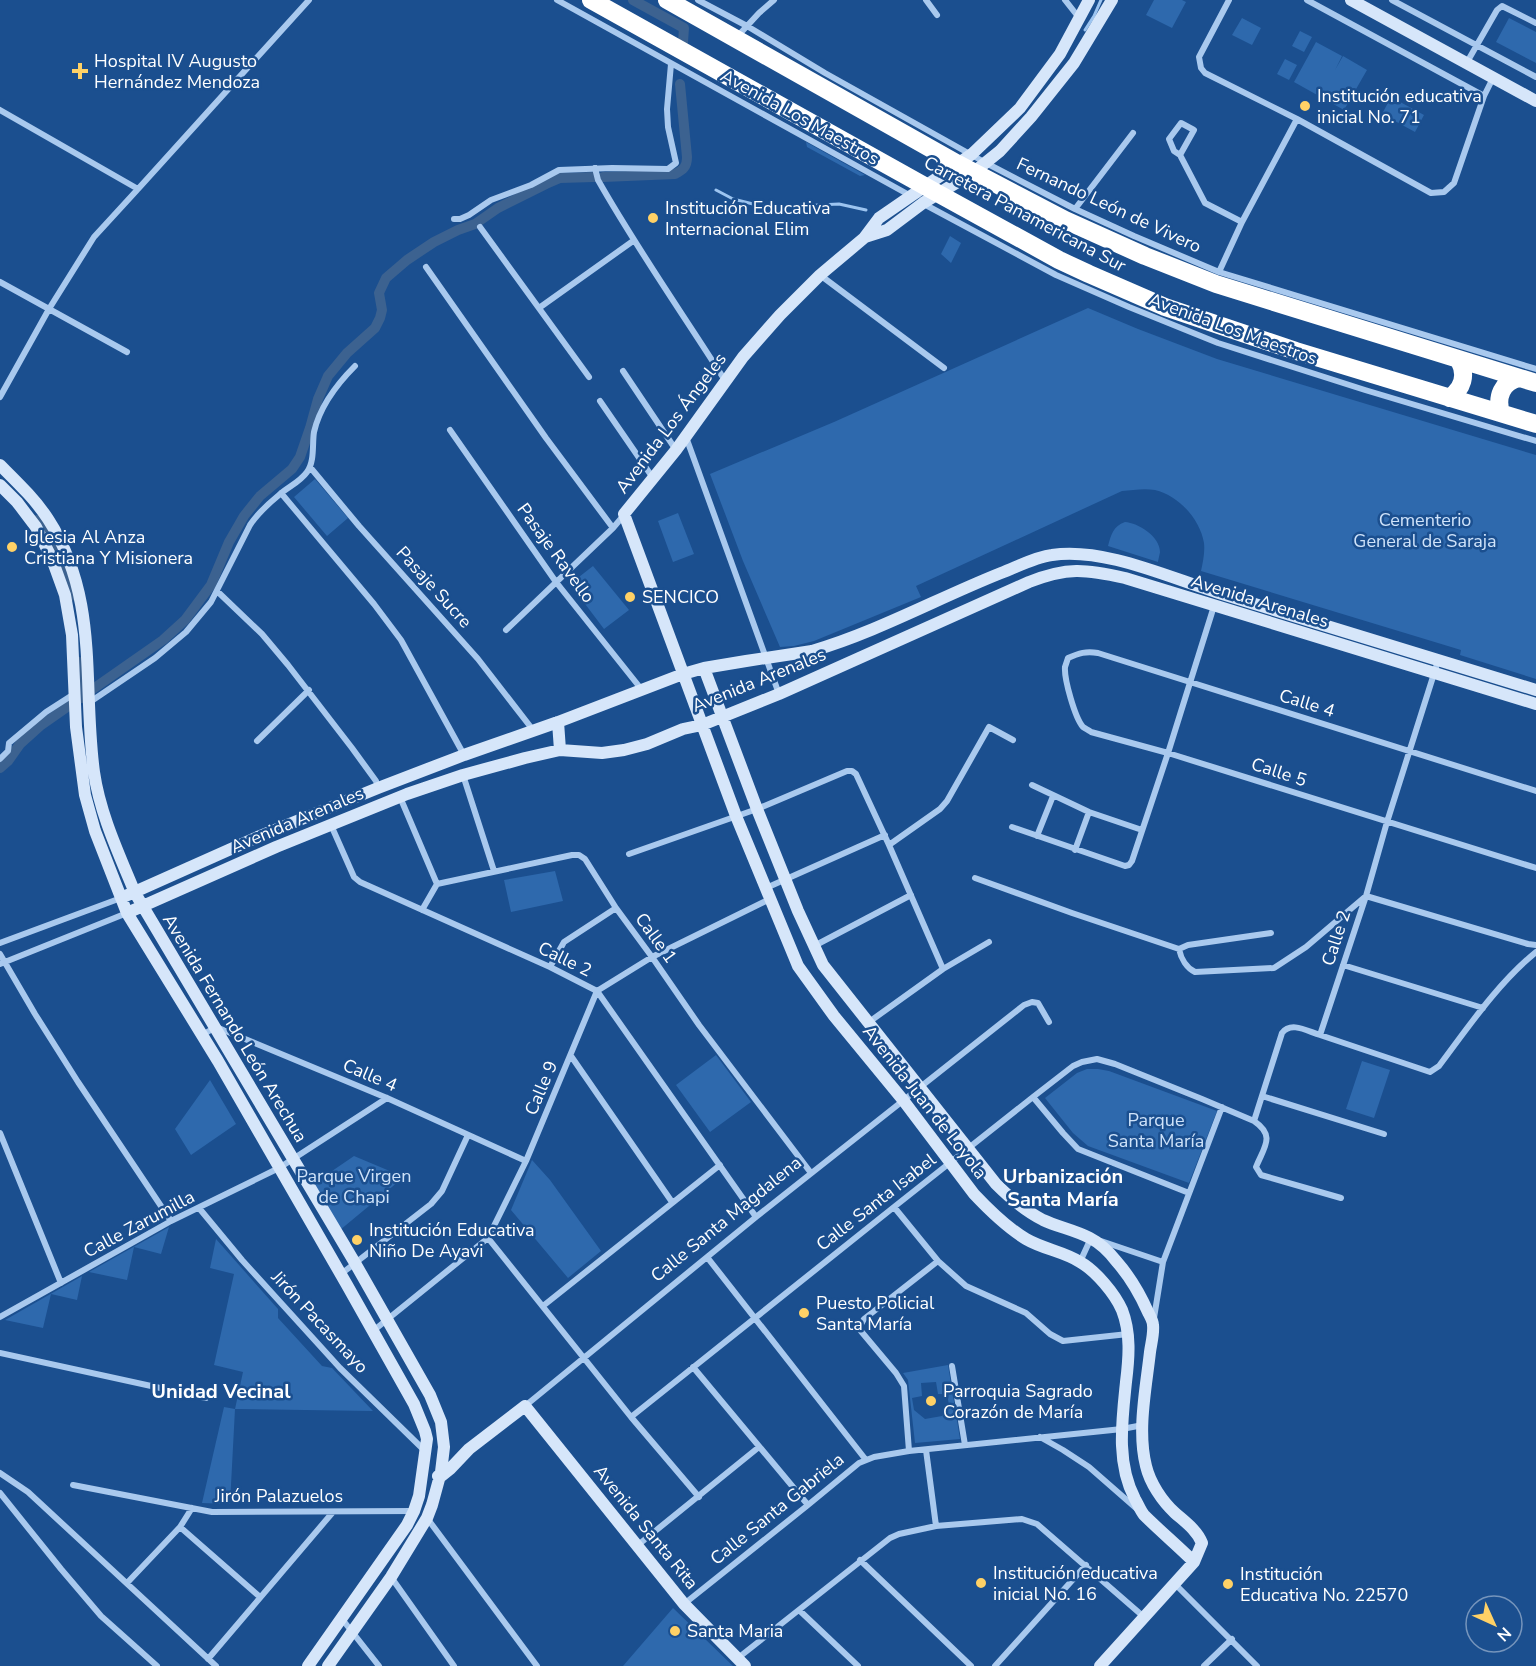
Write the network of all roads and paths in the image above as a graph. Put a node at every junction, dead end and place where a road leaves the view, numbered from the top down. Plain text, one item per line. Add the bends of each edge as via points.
1 (309, 0) edge
2 (557, 0) edge
3 (591, 0) edge
4 (667, 0) edge
5 (698, 0) edge
6 (774, 0) edge
7 (926, 0) edge
8 (1065, 0) edge
9 (1089, 0) edge
10 (1112, 0) edge
11 (1229, 0) edge
12 (1307, 0) edge
13 (1351, 0) edge
14 (1392, 0) edge
15 (937, 15) dead end
16 (1080, 19) junction
17 (1536, 23) edge
18 (741, 32) junction
19 (1477, 45) junction
20 (678, 58) junction
21 (1466, 64) junction
22 (1536, 77) edge
23 (1493, 78) junction
24 (1484, 96) junction
25 (1536, 101) edge
26 (1020, 108) junction
27 (0, 110) edge
28 (1031, 117) junction
29 (1297, 119) junction
30 (1133, 134) dead end
31 (1180, 155) junction
32 (973, 163) junction
33 (596, 168) junction
34 (138, 189) junction
35 (925, 195) junction
36 (1074, 209) junction
37 (454, 219) dead end
38 (1242, 222) junction
39 (480, 228) dead end
40 (633, 241) junction
41 (426, 267) dead end
42 (1219, 272) junction
43 (820, 275) junction
44 (0, 282) edge
45 (538, 308) junction
46 (49, 309) junction
47 (127, 352) dead end
48 (1460, 360) junction
49 (355, 366) dead end
50 (944, 368) dead end
51 (1536, 369) edge
52 (623, 371) dead end
53 (589, 377) dead end
54 (1527, 380) edge
55 (726, 382) junction
56 (0, 397) edge
57 (1449, 398) junction
58 (600, 401) dead end
59 (1501, 413) junction
60 (1536, 424) edge
61 (450, 430) dead end
62 (685, 436) junction
63 (1536, 441) edge
64 (676, 450) junction
65 (0, 465) edge
66 (310, 467) junction
67 (652, 478) junction
68 (0, 485) edge
69 (281, 493) junction
70 (624, 514) junction
71 (613, 528) junction
72 (556, 582) junction
73 (218, 592) junction
74 (1214, 606) junction
75 (506, 630) dead end
76 (1068, 658) joint
77 (766, 659) junction
78 (1436, 667) junction
79 (704, 668) junction
80 (683, 674) junction
81 (1190, 682) junction
82 (309, 690) junction
83 (642, 690) junction
84 (1536, 690) edge
85 (74, 694) junction
86 (779, 694) junction
87 (90, 702) junction
88 (1536, 704) edge
89 (722, 716) junction
90 (558, 722) junction
91 (702, 725) junction
92 (533, 730) junction
93 (1013, 740) dead end
94 (257, 741) dead end
95 (560, 750) junction
96 (1409, 751) junction
97 (1168, 753) junction
98 (464, 754) junction
99 (0, 759) edge
100 (463, 776) junction
101 (1032, 784) dead end
102 (378, 788) junction
103 (1536, 791) edge
104 (1053, 796) junction
105 (400, 797) junction
106 (757, 809) junction
107 (1089, 812) junction
108 (736, 816) junction
109 (1387, 822) junction
110 (331, 825) junction
111 (1012, 827) dead end
112 (1142, 830) junction
113 (885, 835) junction
114 (1037, 836) junction
115 (890, 845) junction
116 (1075, 850) junction
117 (629, 854) dead end
118 (1536, 868) edge
119 (494, 871) junction
120 (975, 878) dead end
121 (786, 879) junction
122 (437, 884) junction
123 (135, 893) junction
124 (768, 893) junction
125 (911, 894) junction
126 (1366, 896) junction
127 (121, 898) junction
128 (142, 907) junction
129 (424, 907) junction
130 (616, 908) junction
131 (127, 913) junction
132 (1271, 933) dead end
133 (989, 942) dead end
134 (0, 943) edge
135 (1536, 945) edge
136 (814, 946) junction
137 (1179, 949) junction
138 (1536, 952) edge
139 (0, 954) edge
140 (652, 957) junction
141 (2, 963) edge
142 (1343, 965) junction
143 (550, 967) junction
144 (943, 969) junction
145 (597, 991) junction
146 (1483, 1008) junction
147 (868, 1022) junction
148 (1049, 1022) dead end
149 (216, 1027) junction
150 (201, 1035) junction
151 (1320, 1035) junction
152 (570, 1056) junction
153 (920, 1087) junction
154 (1262, 1096) junction
155 (1033, 1097) junction
156 (387, 1098) junction
157 (903, 1100) junction
158 (1222, 1107) junction
159 (1254, 1121) junction
160 (0, 1133) edge
161 (1384, 1134) dead end
162 (468, 1135) junction
163 (967, 1149) junction
164 (293, 1159) junction
165 (526, 1161) junction
166 (950, 1163) junction
167 (720, 1165) junction
168 (279, 1168) junction
169 (811, 1173) junction
170 (1189, 1193) junction
171 (1341, 1198) dead end
172 (672, 1202) junction
173 (894, 1207) junction
174 (199, 1208) junction
175 (756, 1216) junction
176 (171, 1221) junction
177 (488, 1238) junction
178 (1091, 1238) junction
179 (707, 1257) junction
180 (938, 1261) junction
181 (1080, 1262) junction
182 (1163, 1262) junction
183 (355, 1263) junction
184 (341, 1274) junction
185 (61, 1283) junction
186 (543, 1306) junction
187 (0, 1317) edge
188 (755, 1318) junction
189 (388, 1320) junction
190 (1153, 1325) junction
191 (372, 1332) junction
192 (1128, 1334) junction
193 (0, 1353) edge
194 (584, 1358) junction
195 (693, 1366) junction
196 (952, 1366) dead end
197 (206, 1398) dead end
198 (525, 1406) junction
199 (631, 1417) junction
200 (1143, 1425) junction
201 (1122, 1429) junction
202 (1039, 1437) junction
203 (965, 1445) junction
204 (759, 1447) junction
205 (469, 1449) junction
206 (926, 1450) junction
207 (425, 1451) junction
208 (909, 1451) junction
209 (443, 1453) junction
210 (866, 1460) junction
211 (0, 1473) edge
212 (423, 1474) junction
213 (440, 1477) junction
214 (73, 1485) dead end
215 (0, 1493) edge
216 (699, 1497) junction
217 (808, 1505) junction
218 (192, 1508) junction
219 (414, 1511) junction
220 (333, 1512) junction
221 (1143, 1513) junction
222 (427, 1518) junction
223 (936, 1526) junction
224 (180, 1527) junction
225 (638, 1545) junction
226 (860, 1560) junction
227 (1194, 1562) junction
228 (1086, 1565) junction
229 (391, 1577) junction
230 (127, 1583) junction
231 (1175, 1584) junction
232 (260, 1597) junction
233 (684, 1604) junction
234 (799, 1610) junction
235 (1144, 1617) junction
236 (342, 1619) junction
237 (352, 1633) junction
238 (1232, 1639) junction
239 (208, 1659) junction
240 (742, 1662) edge
241 (157, 1666) edge
242 (216, 1666) edge
243 (308, 1666) edge
244 (328, 1666) edge
245 (379, 1666) edge
246 (454, 1666) edge
247 (537, 1666) edge
248 (858, 1666) edge
249 (971, 1666) edge
250 (995, 1666) edge
251 (1100, 1666) edge
252 (1204, 1666) edge
253 (1257, 1666) edge

1 - 34 street
2 - 20 street
3 - 20 highway, Carretera Panamericana Sur via 662,40
4 - 18 highway, Carretera Panamericana Sur
5 - 18 street
6 - 18 street
7 - 15 street
8 - 16 street
9 - 16 street
10 - 28 street via 1074,63
11 - 29 street via 1199,57 1201,68
12 - 24 street
13 - 21 street
14 - 19 street
16 - 26 street
17 - 19 street via 1502,6
18 - 32 highway, Carretera Panamericana Sur
19 - 21 street
19 - 22 street
20 - 33 street via 667,110 676,163 668,170
20 - 35 highway, Carretera Panamericana Sur
21 - 23 street
23 - 24 street
23 - 25 street
24 - 29 street via 1454,183 1438,193 1431,193
26 - 28 street
26 - 32 street
27 - 34 street
28 - 32 street via 1000,150
29 - 38 street
30 - 36 street
31 - 31 street via 1194,130 1181,123 1169,139
31 - 38 street via 1205,203
32 - 35 street, Avenida Los Ángeles
32 - 35 street, Avenida Los Ángeles
32 - 36 street, Fernando León de Vivero
32 - 48 highway, Carretera Panamericana Sur via 1065,220 1187,273
33 - 37 street via 560,170
33 - 40 street via 598,180
34 - 46 street via 94,237
35 - 43 street, Avenida Los Ángeles via 887,230 864,238
35 - 57 highway, Carretera Panamericana Sur via 1165,306
35 - 63 street, Avenida Los Maestros via 1056,275 1178,327 1365,390
36 - 42 street, Fernando León de Vivero
38 - 42 street
39 - 45 street
40 - 45 street
40 - 55 street
41 - 71 street
42 - 51 street, Fernando León de Vivero
43 - 50 street
43 - 55 street, Avenida Los Ángeles via 765,330
44 - 46 street
45 - 53 street
46 - 47 street
46 - 56 street
48 - 54 highway, Carretera Panamericana Sur
48 - 57 highway via 1463,381
49 - 66 street via 319,415
52 - 64 street
54 - 59 highway via 1513,380 1503,388 1498,400
55 - 62 street, Avenida Los Ángeles
57 - 59 highway, Carretera Panamericana Sur
58 - 67 street
59 - 60 highway, Carretera Panamericana Sur
61 - 72 street, Pasaje Ravello
62 - 64 street, Avenida Los Ángeles
62 - 77 street
64 - 67 street, Avenida Los Ángeles
65 - 87 street via 39,506 73,570 86,628
66 - 69 street
66 - 92 street, Pasaje Sucre via 478,659
67 - 70 street, Avenida Los Ángeles
68 - 85 street via 36,527 59,577 72,635
69 - 73 street via 250,525
69 - 98 street via 400,640
70 - 71 street, Avenida Los Ángeles
70 - 80 street, Avenida Juan de Loyola
71 - 72 street, Avenida Los Ángeles
72 - 75 street, Avenida Los Ángeles
72 - 83 street, Pasaje Ravello
73 - 82 street via 262,633
73 - 87 street via 170,647
74 - 78 street, Avenida Arenales
74 - 81 street
74 - 86 street, Avenida Arenales via 1118,576 1062,571 1029,582
76 - 81 street, Calle 4 via 1087,651 1098,653
76 - 97 street, Calle 5 via 1065,674 1083,727
77 - 78 street, Avenida Arenales via 828,647 1049,555 1078,554 1136,566
77 - 79 street, Avenida Arenales
77 - 86 street
78 - 84 street, Avenida Arenales
78 - 88 street, Avenida Arenales
78 - 96 street, Calle 2
79 - 80 street, Avenida Arenales
79 - 89 street, Avenida Juan de Loyola
80 - 83 street, Avenida Arenales
80 - 91 street, Avenida Juan de Loyola
81 - 96 street, Calle 4
81 - 97 street
82 - 94 street
82 - 102 street
83 - 90 street, Avenida Arenales
85 - 99 street via 9,743
85 - 127 street via 85,795
86 - 89 street, Avenida Arenales
87 - 123 street via 92,756 100,799
89 - 91 street, Avenida Arenales
89 - 106 street, Avenida Juan de Loyola
90 - 92 street, Avenida Arenales
90 - 95 street
91 - 95 street, Avenida Arenales via 612,752
91 - 108 street, Avenida Juan de Loyola
92 - 98 street, Avenida Arenales
93 - 115 street via 989,727 947,801
95 - 100 street, Avenida Arenales
96 - 103 street, Calle 4
96 - 109 street, Calle 2
97 - 109 street, Calle 5
97 - 112 street
98 - 102 street, Avenida Arenales
100 - 105 street, Avenida Arenales
100 - 119 street
101 - 104 street
102 - 123 street, Avenida Arenales
104 - 107 street
104 - 114 street
105 - 110 street, Avenida Arenales
105 - 122 street
106 - 108 street
106 - 113 street via 852,771
106 - 121 street, Avenida Juan de Loyola
107 - 112 street
107 - 116 street
108 - 117 street
108 - 124 street, Avenida Juan de Loyola
109 - 118 street, Calle 5
109 - 126 street, Calle 2
110 - 128 street, Avenida Arenales
110 - 129 street, Calle 2 via 357,880
111 - 114 street
112 - 116 street via 1129,865
113 - 115 street
113 - 121 street
114 - 116 street
115 - 125 street
119 - 122 street, Calle 1
119 - 130 street, Calle 1 via 579,855
120 - 137 street
121 - 124 street
121 - 136 street, Avenida Juan de Loyola
122 - 129 street
123 - 127 street, Avenida Arenales
123 - 128 street, Avenida Fernando León Arechua
124 - 140 street
124 - 157 street, Avenida Juan de Loyola via 807,979
125 - 136 street
125 - 144 street
126 - 135 street
126 - 137 street via 1306,947 1274,968 1195,972
126 - 142 street, Calle 2
127 - 131 street, Avenida Fernando León Arechua
127 - 134 street, Avenida Arenales
128 - 131 street, Avenida Arenales
128 - 149 street, Avenida Fernando León Arechua
129 - 143 street, Calle 2
130 - 140 street, Calle 1
130 - 143 street via 564,942
131 - 141 street, Avenida Arenales
131 - 150 street, Avenida Fernando León Arechua
132 - 137 street
133 - 144 street
136 - 147 street, Avenida Juan de Loyola
138 - 146 street
139 - 141 street
140 - 145 street
140 - 169 street, Calle 1
141 - 176 street
142 - 146 street
142 - 151 street, Calle 2
143 - 145 street, Calle 2
144 - 147 street
145 - 152 street, Calle 9
145 - 167 street, Calle 2
146 - 151 street via 1440,1065 1430,1072
147 - 153 street, Avenida Juan de Loyola
148 - 153 street, Calle Santa Magdalena via 1038,1004 1024,1005
149 - 150 street
149 - 156 street, Calle 4
149 - 164 street, Avenida Fernando León Arechua
150 - 168 street, Avenida Fernando León Arechua
151 - 154 street via 1292,1026 1286,1028
152 - 165 street, Calle 9
152 - 172 street
153 - 157 street, Calle Santa Magdalena
153 - 163 street, Avenida Juan de Loyola
154 - 159 street
154 - 161 street
155 - 158 street, Calle Santa Isabel via 1073,1066 1097,1059
155 - 163 street, Calle Santa Isabel
155 - 170 street via 1078,1149
156 - 162 street, Calle 4
156 - 164 street, Calle Zarumilla
157 - 166 street, Avenida Juan de Loyola
157 - 169 street, Calle Santa Magdalena
158 - 159 street, Calle Santa Isabel
158 - 170 street
159 - 171 street via 1267,1135 1256,1167 1261,1175
160 - 185 street
162 - 165 street, Calle 4
162 - 183 street via 442,1191 431,1204
163 - 166 street, Calle Santa Isabel
163 - 178 street, Avenida Juan de Loyola via 1016,1203 1044,1221
164 - 168 street, Calle Zarumilla
164 - 183 street, Avenida Fernando León Arechua
165 - 177 street, Calle 9
166 - 173 street, Calle Santa Isabel
166 - 181 street, Avenida Juan de Loyola via 1000,1220 1041,1247
167 - 172 street
167 - 175 street, Calle 2
168 - 174 street, Calle Zarumilla
168 - 184 street, Avenida Fernando León Arechua
169 - 175 street, Calle Santa Magdalena
170 - 182 street
172 - 186 street
173 - 180 street
173 - 188 street, Calle Santa Isabel
174 - 176 street, Calle Zarumilla
174 - 207 street, Jirón Pacasmayo via 340,1368
175 - 179 street, Calle Santa Magdalena
176 - 185 street, Calle Zarumilla
177 - 186 street
177 - 189 street, Calle 9
178 - 181 street
178 - 182 street
178 - 190 street, Avenida Juan de Loyola via 1134,1283
179 - 188 street
179 - 194 street, Calle Santa Magdalena
180 - 192 street via 966,1286 1026,1313 1063,1341
180 - 208 street via 860,1326 904,1386
181 - 192 street, Avenida Juan de Loyola via 1112,1293 1122,1310
182 - 190 street
183 - 184 street
183 - 189 street, Avenida Fernando León Arechua
184 - 191 street, Avenida Fernando León Arechua
185 - 187 street, Calle Zarumilla
186 - 194 street
188 - 195 street, Calle Santa Isabel
188 - 210 street
189 - 191 street, Calle 9
189 - 209 street, Avenida Fernando León Arechua via 436,1409 443,1433
190 - 200 street, Avenida Juan de Loyola
191 - 207 street, Avenida Fernando León Arechua via 420,1418 427,1439
192 - 201 street, Avenida Juan de Loyola
193 - 197 street
194 - 198 street, Calle Santa Magdalena
194 - 199 street
195 - 199 street, Calle Santa Isabel
195 - 204 street
196 - 203 street
198 - 205 street, Calle Santa Magdalena
198 - 225 street, Avenida Santa Rita
199 - 216 street
200 - 201 street, Calle Santa Gabriela
200 - 227 street, Avenida Juan de Loyola via 1146,1466 1154,1485 1202,1543
201 - 202 street, Calle Santa Gabriela
201 - 221 street, Avenida Juan de Loyola via 1128,1484
202 - 203 street, Calle Santa Gabriela
202 - 221 street via 1089,1467
203 - 206 street, Calle Santa Gabriela
204 - 216 street
204 - 217 street
205 - 209 street
205 - 213 street, Calle Santa Magdalena
206 - 208 street, Calle Santa Gabriela
206 - 223 street
207 - 209 street
207 - 212 street, Avenida Fernando León Arechua
208 - 210 street, Calle Santa Gabriela
209 - 213 street, Avenida Fernando León Arechua
210 - 217 street, Calle Santa Gabriela via 848,1470
211 - 230 street via 28,1492
212 - 213 street
212 - 219 street, Avenida Fernando León Arechua
213 - 222 street, Avenida Fernando León Arechua
214 - 218 street, Jirón Palazuelos
215 - 241 street via 101,1616
216 - 225 street
217 - 233 street, Calle Santa Gabriela
218 - 220 street, Jirón Palazuelos via 221,1512
218 - 224 street
219 - 220 street, Jirón Palazuelos
219 - 236 street, Avenida Fernando León Arechua
220 - 232 street
221 - 227 street, Avenida Juan de Loyola
222 - 229 street, Avenida Fernando León Arechua
222 - 247 street
223 - 226 street via 890,1538
223 - 228 street via 1030,1520
224 - 230 street
224 - 232 street
225 - 233 street, Avenida Santa Rita
226 - 234 street
226 - 249 street
227 - 231 street
228 - 235 street
228 - 250 street
229 - 237 street, Avenida Fernando León Arechua
229 - 246 street
230 - 239 street
231 - 235 street
231 - 238 street
232 - 239 street
233 - 240 street, Avenida Santa Rita
234 - 240 street
234 - 248 street
235 - 251 street
236 - 237 street
236 - 243 street, Avenida Fernando León Arechua
237 - 244 street, Avenida Fernando León Arechua
237 - 245 street
238 - 252 street
238 - 253 street
239 - 242 street

